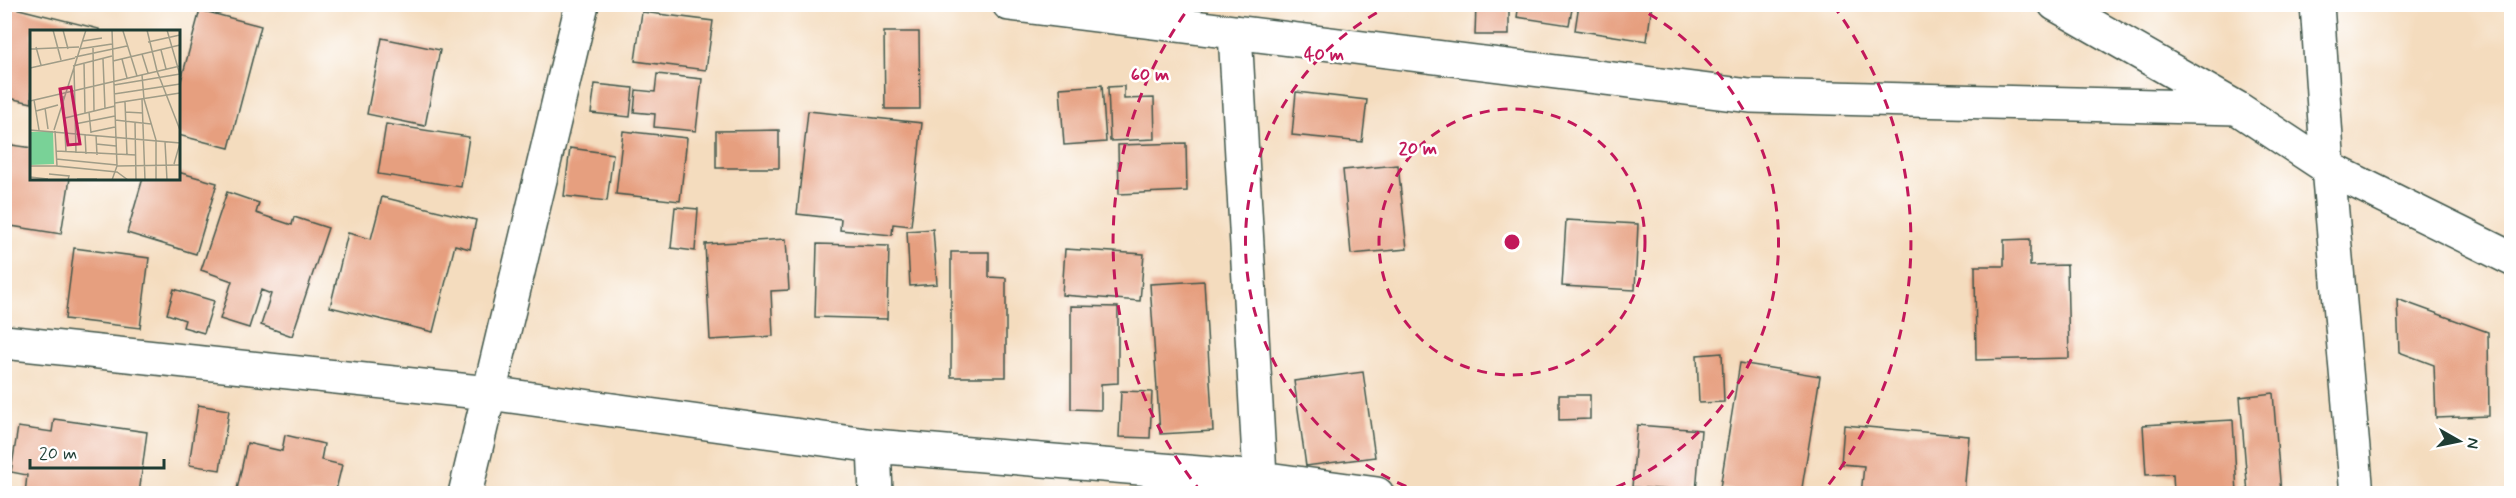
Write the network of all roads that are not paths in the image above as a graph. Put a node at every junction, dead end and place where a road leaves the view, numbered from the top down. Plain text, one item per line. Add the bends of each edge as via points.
1 (582, 4) edge
2 (1009, 4) edge
3 (2055, 4) edge
4 (2317, 4) edge
5 (1235, 32) junction
6 (2237, 108) junction
7 (2328, 168) junction
8 (2511, 259) edge
9 (4, 342) edge
10 (489, 393) junction
11 (874, 446) junction
12 (1260, 486) edge
13 (465, 494) edge
14 (876, 494) edge
15 (1377, 494) edge
16 (2357, 494) edge

1 - 10 street
2 - 5 street
3 - 6 street
4 - 7 street
5 - 6 street via 1750,96
5 - 12 street
6 - 7 street
7 - 8 street
7 - 16 street
9 - 10 street
10 - 11 street
10 - 13 street
11 - 12 street
11 - 14 street
12 - 15 street

